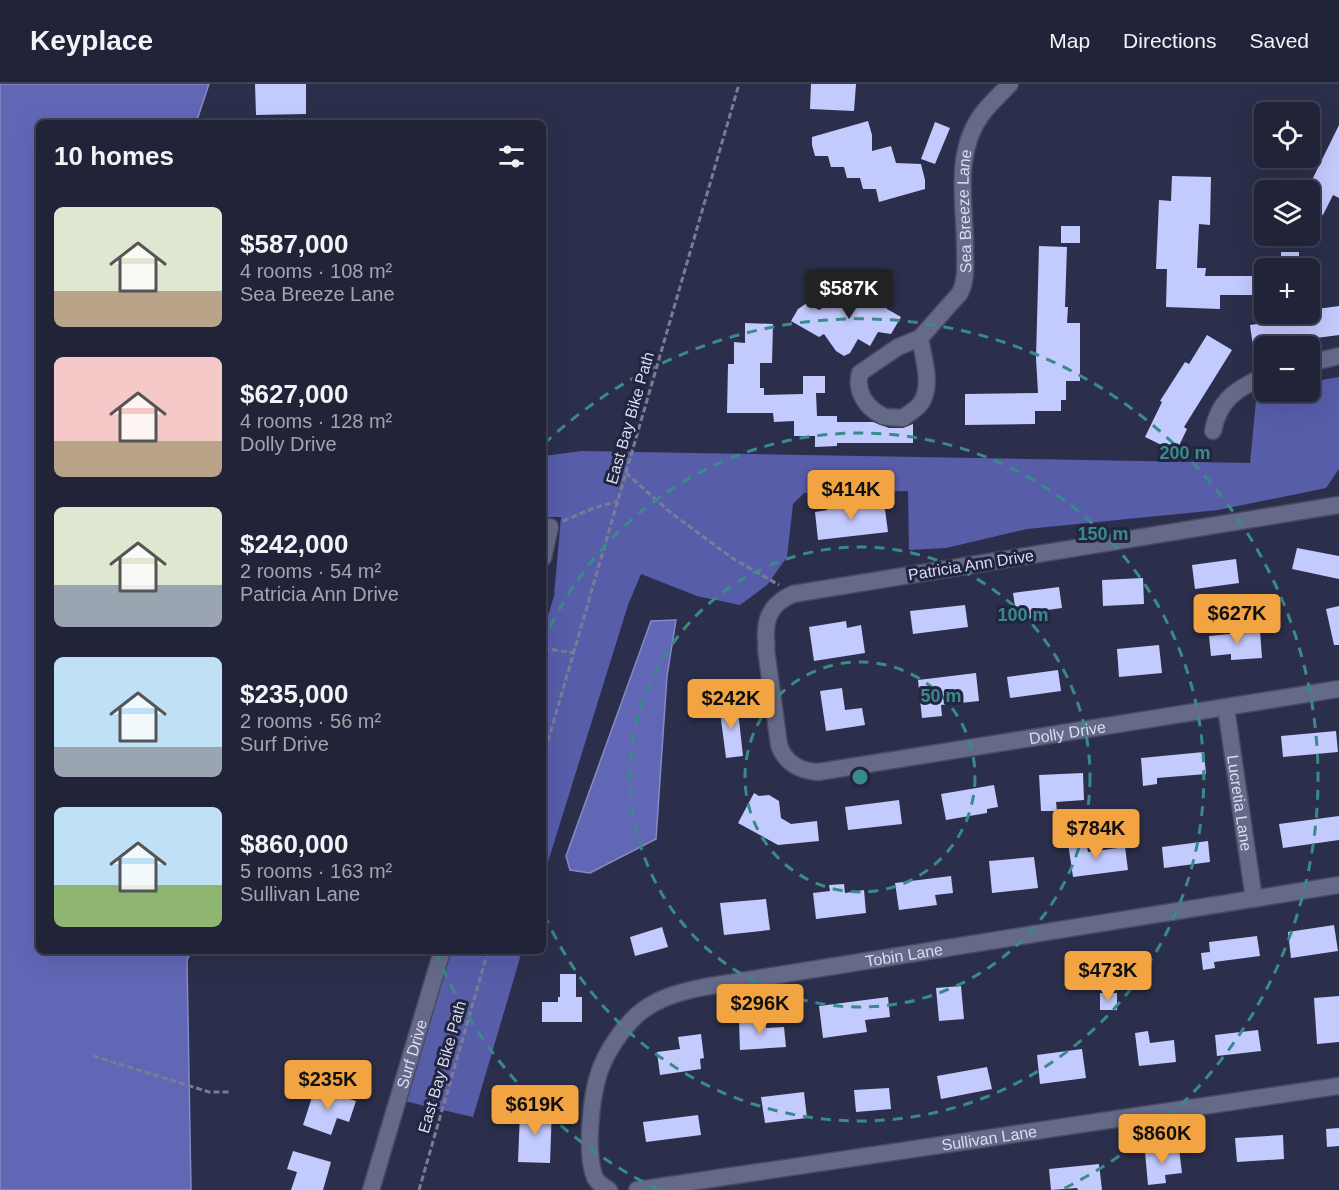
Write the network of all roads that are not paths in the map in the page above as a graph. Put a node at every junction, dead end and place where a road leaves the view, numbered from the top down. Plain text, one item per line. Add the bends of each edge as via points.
1 (1010, 84) edge
2 (920, 338) junction
3 (1339, 356) edge
4 (1320, 361) edge
5 (1254, 382) edge
6 (1213, 431) dead end
7 (1339, 505) edge
8 (550, 527) road end
9 (546, 545) edge
10 (1339, 689) edge
11 (1226, 708) junction
12 (796, 767) joint
13 (1339, 885) edge
14 (1254, 899) junction
15 (441, 954) edge
16 (1339, 1086) edge
17 (371, 1190) edge
18 (609, 1190) edge
19 (637, 1190) edge

1 - 2 street, Sea Breeze Lane via 983,112 967,147 962,169 964,285
2 - 2 street, Sea Breeze Lane via 898,347 860,373 857,383 862,396 870,408 885,417 903,418 921,402 926,372
3 - 4 street
5 - 6 street via 1231,395 1216,415
7 - 12 street, Patricia Ann Drive via 793,594 777,602 770,613 765,649 779,745
8 - 9 street
10 - 11 street, Dolly Drive
11 - 12 street, Dolly Drive via 818,772
11 - 14 street, Lucretia Lane
13 - 14 street, Tobin Lane
14 - 18 street, Tobin Lane via 671,994 637,1015 621,1032 599,1072 592,1107 590,1154 595,1177
15 - 17 street, Surf Drive
16 - 19 street, Sullivan Lane

